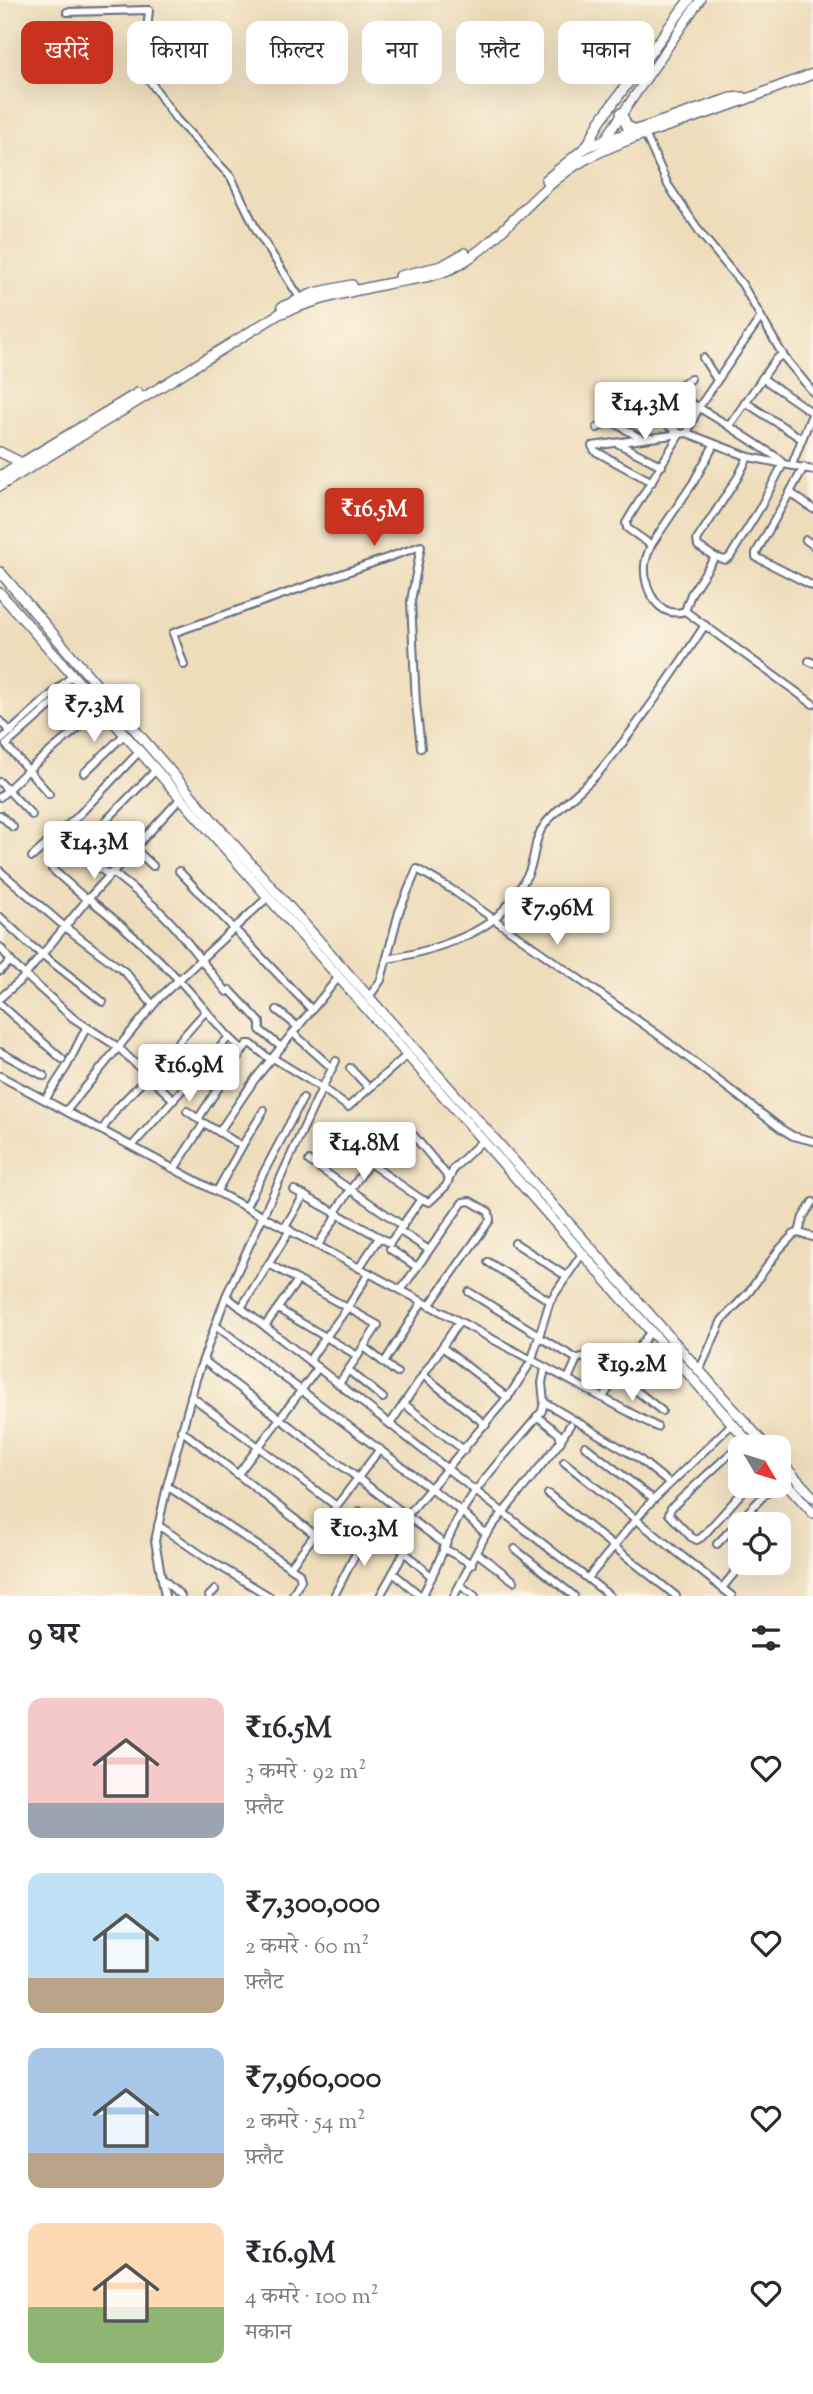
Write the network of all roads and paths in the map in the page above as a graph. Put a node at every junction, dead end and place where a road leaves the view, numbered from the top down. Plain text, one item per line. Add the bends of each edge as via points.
1 (689, 0) edge
2 (700, 0) edge
3 (66, 12) dead end
4 (813, 74) edge
5 (621, 113) junction
6 (641, 132) junction
7 (604, 140) junction
8 (586, 148) junction
9 (599, 153) junction
10 (584, 160) junction
11 (300, 298) junction
12 (761, 317) junction
13 (783, 354) junction
14 (704, 358) dead end
15 (762, 378) junction
16 (691, 379) dead end
17 (717, 380) junction
18 (670, 390) junction
19 (813, 392) edge
20 (746, 402) junction
21 (642, 405) junction
22 (699, 407) junction
23 (813, 412) edge
24 (611, 421) junction
25 (729, 426) junction
26 (597, 428) dead end
27 (809, 431) edge
28 (684, 434) junction
29 (642, 439) junction
30 (802, 439) junction
31 (615, 443) junction
32 (713, 445) junction
33 (0, 452) edge
34 (748, 457) junction
35 (22, 463) junction
36 (783, 464) junction
37 (792, 465) junction
38 (662, 466) junction
39 (804, 467) junction
40 (813, 470) edge
41 (0, 476) edge
42 (652, 482) junction
43 (0, 485) edge
44 (791, 493) junction
45 (813, 509) edge
46 (806, 540) dead end
47 (651, 545) junction
48 (813, 545) edge
49 (715, 557) junction
50 (0, 572) edge
51 (813, 586) edge
52 (0, 593) edge
53 (685, 611) junction
54 (705, 625) junction
55 (184, 665) dead end
56 (72, 676) junction
57 (82, 687) junction
58 (813, 704) edge
59 (101, 709) junction
60 (0, 721) edge
61 (11, 732) junction
62 (124, 735) junction
63 (2, 745) edge
64 (421, 748) dead end
65 (139, 752) junction
66 (28, 770) junction
67 (155, 771) junction
68 (84, 773) dead end
69 (0, 782) edge
70 (8, 790) junction
71 (49, 794) dead end
72 (0, 797) edge
73 (180, 799) junction
74 (0, 815) edge
75 (32, 815) dead end
76 (13, 827) dead end
77 (134, 848) junction
78 (32, 857) dead end
79 (153, 866) dead end
80 (52, 869) dead end
81 (0, 871) edge
82 (179, 871) dead end
83 (112, 872) junction
84 (267, 898) junction
85 (88, 899) junction
86 (0, 917) edge
87 (494, 920) junction
88 (65, 927) junction
89 (235, 928) junction
90 (0, 947) edge
91 (42, 955) junction
92 (387, 960) junction
93 (10, 961) junction
94 (200, 961) junction
95 (1, 969) edge
96 (25, 975) junction
97 (338, 978) junction
98 (180, 979) junction
99 (369, 997) junction
100 (0, 998) edge
101 (103, 1002) dead end
102 (0, 1004) edge
103 (153, 1005) junction
104 (277, 1010) dead end
105 (312, 1010) junction
106 (206, 1011) junction
107 (86, 1028) junction
108 (296, 1030) junction
109 (229, 1037) junction
110 (118, 1047) junction
111 (281, 1047) junction
112 (243, 1050) junction
113 (0, 1052) edge
114 (407, 1055) junction
115 (62, 1059) dead end
116 (272, 1059) junction
117 (350, 1068) dead end
118 (0, 1076) edge
119 (44, 1076) dead end
120 (148, 1076) junction
121 (322, 1088) junction
122 (369, 1088) junction
123 (303, 1098) dead end
124 (45, 1100) junction
125 (174, 1100) junction
126 (264, 1110) dead end
127 (65, 1111) junction
128 (187, 1111) dead end
129 (201, 1121) junction
130 (102, 1130) junction
131 (219, 1132) junction
132 (329, 1135) dead end
133 (414, 1136) dead end
134 (482, 1141) junction
135 (813, 1141) edge
136 (132, 1146) junction
137 (242, 1146) junction
138 (309, 1161) dead end
139 (370, 1162) junction
140 (175, 1168) junction
141 (449, 1178) junction
142 (351, 1189) junction
143 (294, 1190) dead end
144 (217, 1191) junction
145 (304, 1195) junction
146 (421, 1199) junction
147 (813, 1202) edge
148 (246, 1206) junction
149 (337, 1213) junction
150 (263, 1215) junction
151 (287, 1228) junction
152 (401, 1229) junction
153 (799, 1233) junction
154 (813, 1237) edge
155 (379, 1238) junction
156 (515, 1243) dead end
157 (318, 1245) junction
158 (390, 1249) dead end
159 (429, 1250) junction
160 (582, 1254) junction
161 (488, 1262) dead end
162 (269, 1264) junction
163 (359, 1268) junction
164 (417, 1268) junction
165 (369, 1273) junction
166 (566, 1276) junction
167 (298, 1280) junction
168 (401, 1290) junction
169 (469, 1292) dead end
170 (226, 1296) junction
171 (551, 1301) junction
172 (426, 1304) junction
173 (348, 1307) junction
174 (241, 1308) junction
175 (278, 1309) junction
176 (459, 1322) junction
177 (215, 1325) junction
178 (265, 1326) junction
179 (650, 1331) junction
180 (326, 1336) junction
181 (539, 1336) junction
182 (364, 1347) junction
183 (442, 1347) junction
184 (358, 1356) junction
185 (577, 1359) junction
186 (203, 1360) junction
187 (311, 1362) junction
188 (531, 1362) junction
189 (384, 1363) junction
190 (545, 1367) junction
191 (318, 1368) junction
192 (348, 1370) junction
193 (699, 1371) junction
194 (397, 1373) dead end
195 (423, 1376) junction
196 (618, 1376) junction
197 (568, 1379) junction
198 (339, 1384) junction
199 (301, 1389) junction
200 (191, 1396) junction
201 (383, 1398) dead end
202 (508, 1398) junction
203 (603, 1398) junction
204 (544, 1402) junction
205 (404, 1404) junction
206 (662, 1411) dead end
207 (537, 1416) junction
208 (280, 1418) junction
209 (390, 1424) junction
210 (732, 1424) junction
211 (486, 1425) junction
212 (570, 1425) dead end
213 (657, 1427) dead end
214 (181, 1430) junction
215 (742, 1435) edge
216 (756, 1435) edge
217 (562, 1438) junction
218 (585, 1446) dead end
219 (259, 1447) junction
220 (380, 1449) junction
221 (464, 1450) junction
222 (728, 1456) edge
223 (564, 1462) dead end
224 (448, 1469) junction
225 (791, 1473) edge
226 (238, 1474) junction
227 (357, 1477) junction
228 (669, 1483) junction
229 (167, 1486) junction
230 (432, 1489) junction
231 (791, 1490) edge
232 (476, 1491) junction
233 (548, 1494) dead end
234 (813, 1497) edge
235 (737, 1498) edge
236 (761, 1498) edge
237 (653, 1499) junction
238 (335, 1505) junction
239 (359, 1511) dead end
240 (462, 1512) junction
241 (503, 1512) junction
242 (813, 1513) edge
243 (408, 1517) junction
244 (636, 1518) junction
245 (158, 1525) junction
246 (376, 1527) junction
247 (314, 1534) junction
248 (486, 1534) junction
249 (388, 1538) junction
250 (717, 1544) dead end
251 (443, 1546) junction
252 (614, 1547) junction
253 (515, 1549) dead end
254 (404, 1553) junction
255 (477, 1553) junction
256 (472, 1564) junction
257 (290, 1567) junction
258 (393, 1573) junction
259 (733, 1575) edge
260 (432, 1577) junction
261 (161, 1578) junction
262 (588, 1578) junction
263 (514, 1581) dead end
264 (461, 1586) junction
265 (722, 1588) junction
266 (215, 1590) dead end
267 (165, 1596) edge
268 (181, 1596) edge
269 (209, 1596) edge
270 (269, 1596) edge
271 (292, 1596) edge
272 (334, 1596) edge
273 (380, 1596) edge
274 (422, 1596) edge
275 (454, 1596) edge
276 (475, 1596) edge
277 (573, 1596) edge
278 (610, 1596) edge
279 (676, 1596) edge
280 (732, 1596) edge

1 - 8 main road via 600,121
2 - 5 main road
3 - 11 street via 149,10 143,71 176,119 231,177 257,232
4 - 6 main road
5 - 6 main road via 627,126
5 - 7 main road
6 - 7 main road
6 - 9 main road
6 - 12 street via 668,185
7 - 8 main road
7 - 9 main road
8 - 10 main road
8 - 11 main road via 475,247 452,260 417,273
9 - 10 main road
10 - 43 main road via 548,185 457,265 422,278 317,299 279,314
11 - 35 main road
12 - 13 street
12 - 17 street
13 - 15 street
13 - 19 street
14 - 17 street
15 - 20 street
15 - 23 street
16 - 18 street
17 - 22 street
18 - 21 street
18 - 22 street
20 - 25 street
20 - 30 street
21 - 24 street
21 - 28 street
22 - 25 street
22 - 28 street
23 - 27 street
24 - 26 street
24 - 29 street
25 - 36 street
27 - 30 street
28 - 29 street
28 - 32 street
28 - 38 street
29 - 31 street
30 - 37 street
31 - 38 street
31 - 42 street via 591,447
32 - 34 street
32 - 47 street
33 - 35 main road
34 - 36 street
34 - 49 street via 696,540
35 - 41 main road
36 - 37 street
36 - 49 street via 730,557
37 - 39 street
38 - 42 street
39 - 40 street
39 - 44 street
42 - 47 street via 626,523
44 - 45 street
44 - 51 street via 756,557
46 - 48 street
47 - 53 street via 644,567 651,594 665,612
49 - 53 street
50 - 99 main road
52 - 56 main road
53 - 54 street
54 - 58 street
54 - 87 street via 638,723 582,791 544,825 536,837 525,880
55 - 64 street via 173,634 421,546 411,601
56 - 57 main road
56 - 61 street
57 - 59 main road
57 - 63 street via 66,692
59 - 62 main road
59 - 66 street
60 - 61 street
61 - 63 street
62 - 65 main road
62 - 68 street
63 - 66 street
65 - 67 main road
65 - 78 street
66 - 70 street
66 - 71 street
67 - 73 main road
67 - 83 street via 73,854 109,875
69 - 70 street
70 - 72 street
70 - 75 street
73 - 77 street
73 - 84 main road
74 - 76 street
77 - 79 street
77 - 83 street
80 - 85 street
81 - 88 street
82 - 89 street
83 - 85 street
83 - 94 street via 175,927
84 - 89 street
84 - 97 main road
85 - 88 street
85 - 98 street
86 - 91 street
87 - 92 street via 426,951
87 - 92 street via 416,869
87 - 135 street via 657,1034 783,1130
88 - 91 street
88 - 103 street via 125,972
89 - 94 street
89 - 105 street
90 - 93 street
91 - 96 street
91 - 101 street
92 - 99 street
93 - 95 street
93 - 96 street
94 - 98 street
94 - 111 street via 260,1022 260,1030
96 - 100 street
96 - 107 street
97 - 105 street
97 - 114 main road
98 - 103 street
98 - 106 street
99 - 193 main road
102 - 115 street
103 - 110 street
104 - 108 street
105 - 108 street
106 - 109 street
106 - 120 street
107 - 110 street
107 - 124 street
108 - 111 street
108 - 121 street via 334,1065
109 - 112 street
109 - 125 street
110 - 120 street
110 - 127 street
111 - 116 street
112 - 116 street via 251,1044
112 - 129 street
113 - 119 street
114 - 122 street
114 - 134 main road
116 - 121 street
116 - 131 street
117 - 122 street
118 - 124 street
120 - 125 street
120 - 130 street
121 - 122 street via 348,1107
121 - 150 street
123 - 148 street
124 - 127 street
125 - 136 street
126 - 137 street
127 - 130 street
128 - 129 street
129 - 131 street
129 - 140 street
130 - 136 street
131 - 137 street
132 - 139 street
133 - 141 street
134 - 141 street
134 - 160 main road
136 - 140 street
137 - 144 street
138 - 142 street
139 - 142 street
139 - 146 street
140 - 144 street
141 - 146 street via 433,1200
142 - 149 street
142 - 152 street
143 - 145 street
144 - 148 street
145 - 149 street
145 - 151 street
146 - 152 street
147 - 153 street
148 - 150 street
149 - 155 street
149 - 157 street
150 - 151 street
150 - 170 street
151 - 157 street
151 - 162 street
152 - 155 street via 390,1244
152 - 159 street
153 - 154 street
153 - 193 street via 778,1251 722,1320
155 - 163 street
156 - 166 street
157 - 163 street
158 - 164 street
159 - 164 street
159 - 172 street via 466,1200 491,1215
160 - 166 street
160 - 179 main road
161 - 171 street
162 - 167 street
162 - 174 street
163 - 165 street
164 - 168 street
165 - 168 street
165 - 173 street
166 - 171 street
167 - 173 street
167 - 175 street
168 - 172 street
169 - 181 street
170 - 174 street
170 - 177 street
171 - 181 street
172 - 176 street
172 - 189 street
173 - 180 street
173 - 182 street via 378,1325
174 - 178 street
175 - 178 street
175 - 180 street
176 - 183 street
176 - 188 street
177 - 186 street
177 - 199 street
178 - 187 street
179 - 196 street
179 - 210 main road
180 - 184 street
180 - 187 street
181 - 185 street
181 - 188 street
182 - 184 street
182 - 189 street
183 - 195 street
183 - 202 street
184 - 192 street
185 - 196 street via 582,1357
185 - 197 street
186 - 200 street
186 - 208 street
187 - 191 street
188 - 190 street
188 - 202 street
189 - 194 street
190 - 197 street
190 - 204 street
191 - 198 street
191 - 199 street
192 - 198 street
192 - 201 street
193 - 216 main road
195 - 205 street
195 - 211 street
196 - 203 street
196 - 206 street
197 - 203 street
198 - 209 street
199 - 208 street
199 - 220 street
200 - 214 street
200 - 219 street
202 - 211 street
203 - 213 street
204 - 207 street
204 - 228 street via 643,1461
205 - 209 street
205 - 221 street
207 - 217 street
207 - 232 street
208 - 219 street
208 - 227 street
209 - 224 street
210 - 215 main road
210 - 228 street
211 - 221 street
212 - 217 street
214 - 226 street
214 - 229 street
217 - 241 street
218 - 237 street
219 - 226 street
219 - 238 street
220 - 227 street
220 - 230 street
221 - 224 street
222 - 235 street via 669,1514 696,1540
223 - 244 street
224 - 230 street
224 - 232 street
225 - 234 main road
226 - 247 street
227 - 238 street
227 - 243 street
228 - 237 street
229 - 245 street
229 - 257 street
230 - 240 street
230 - 243 street
231 - 242 main road
232 - 240 street
232 - 241 street
233 - 252 street
236 - 250 street
237 - 244 street
238 - 247 street
239 - 246 street
240 - 248 street
240 - 251 street
241 - 248 street
241 - 262 street
243 - 249 street
243 - 251 street
244 - 252 street
244 - 265 street
245 - 261 street via 155,1550
245 - 270 street
246 - 249 street
246 - 272 street via 358,1549
247 - 257 street
248 - 255 street
249 - 254 street
251 - 256 street
251 - 260 street
252 - 262 street
252 - 279 street
253 - 277 street
254 - 258 street
254 - 260 street
255 - 256 street
255 - 263 street
256 - 264 street
257 - 271 street via 301,1576
258 - 273 street
258 - 274 street
259 - 265 street
260 - 274 street
261 - 267 street
261 - 268 street
262 - 278 street
264 - 275 street
264 - 276 street
265 - 280 street
266 - 269 street

